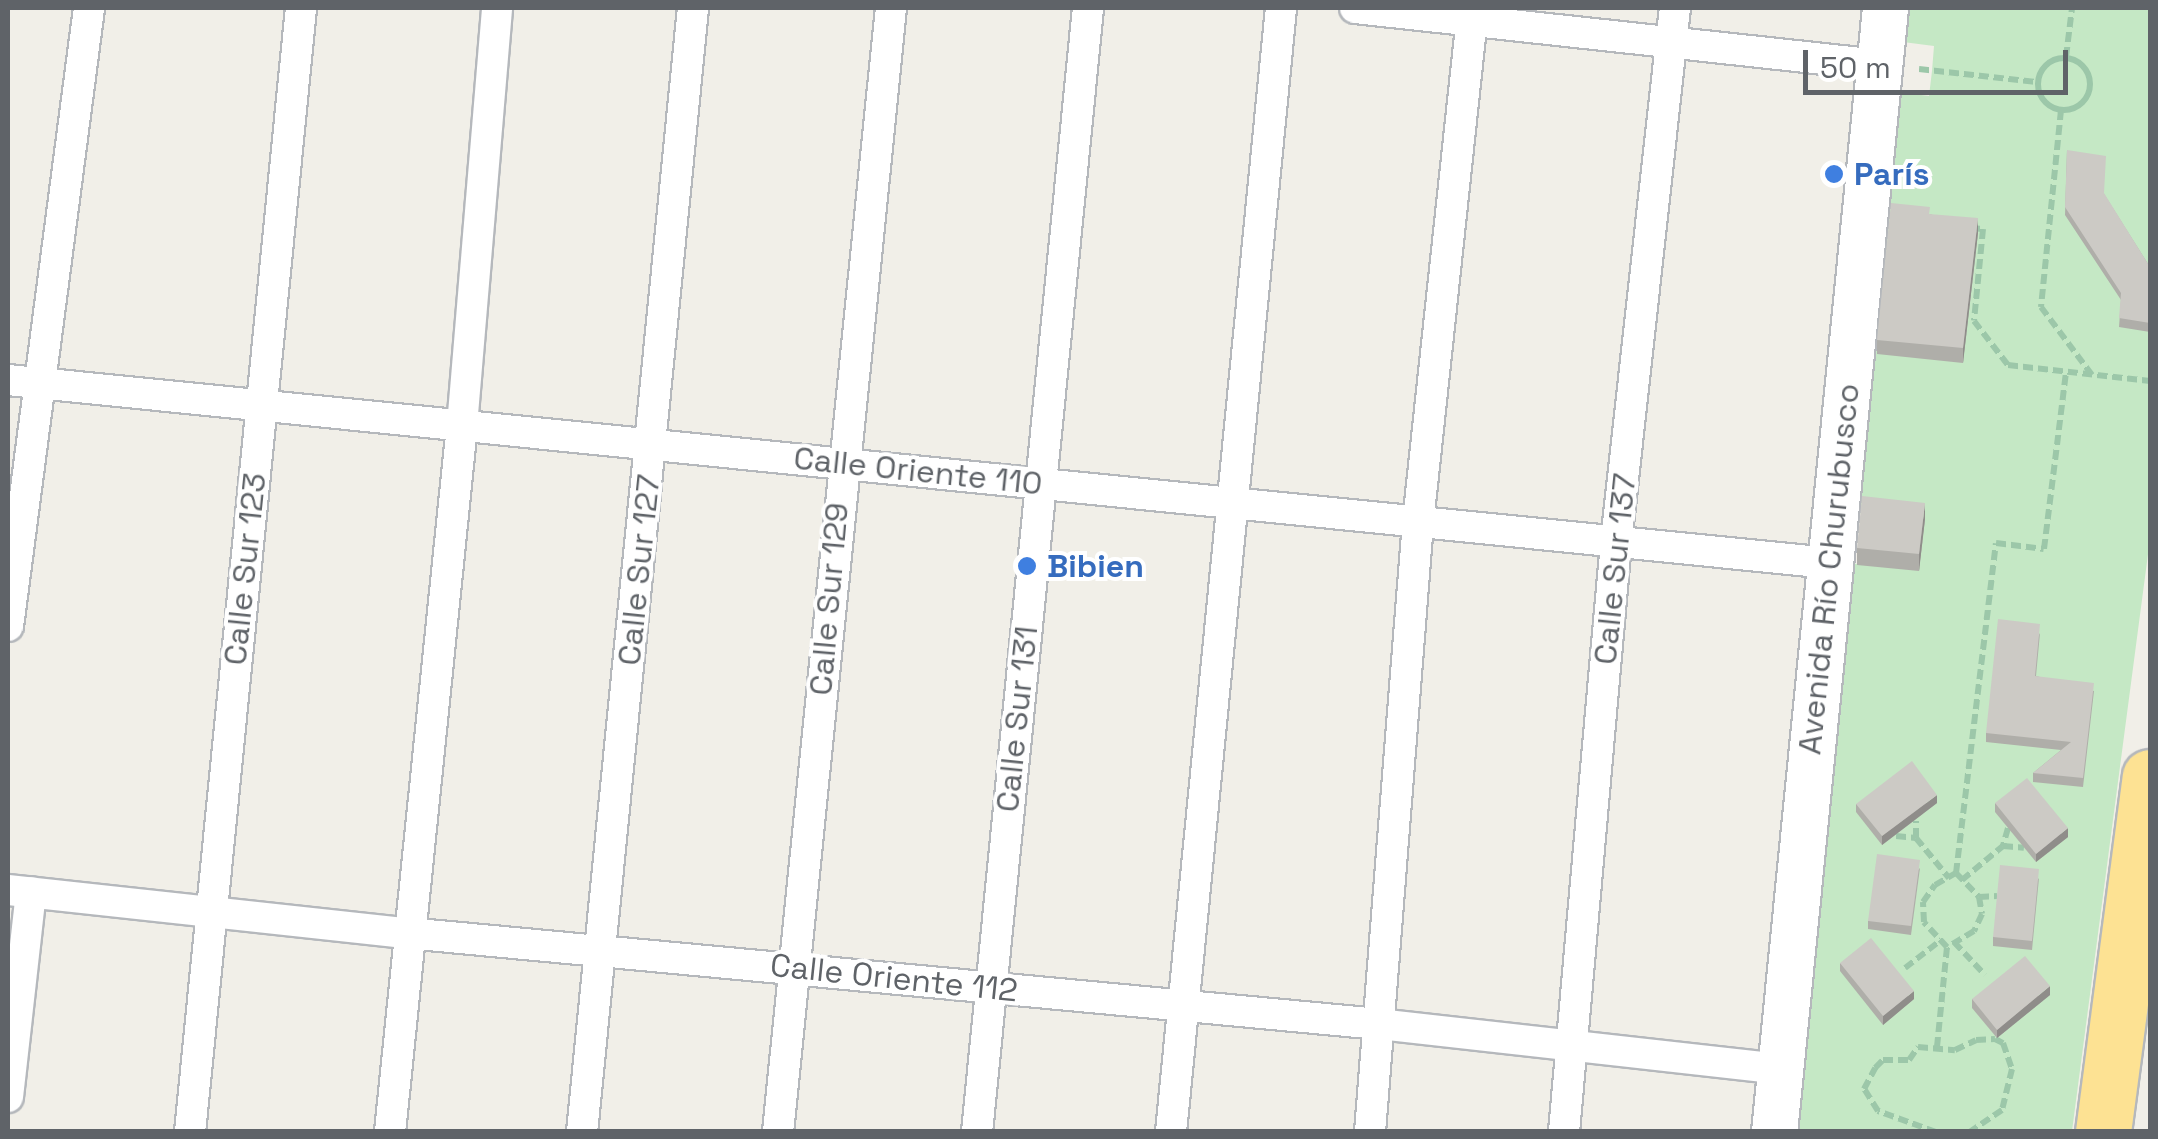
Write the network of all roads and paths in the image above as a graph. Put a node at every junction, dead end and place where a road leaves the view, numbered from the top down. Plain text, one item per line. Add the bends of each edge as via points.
1 (89, 8) edge
2 (301, 8) edge
3 (497, 8) edge
4 (693, 8) edge
5 (890, 8) edge
6 (1088, 8) edge
7 (1281, 8) edge
8 (1355, 8) edge
9 (1675, 8) edge
10 (1884, 8) edge
11 (2072, 8) edge
12 (1472, 13) edge
13 (1672, 44) junction
14 (2066, 57) junction
15 (1879, 65) junction
16 (1932, 70) dead end
17 (2037, 82) junction
18 (2061, 110) junction
19 (1952, 226) edge
20 (1958, 319) edge
21 (1974, 321) junction
22 (2066, 372) junction
23 (2092, 375) junction
24 (8, 380) edge
25 (2150, 382) edge
26 (42, 383) junction
27 (261, 406) junction
28 (462, 426) junction
29 (653, 445) junction
30 (842, 464) junction
31 (1042, 483) junction
32 (1235, 504) junction
33 (1418, 522) junction
34 (1616, 542) junction
35 (1830, 564) junction
36 (8, 626) edge
37 (2150, 777) edge
38 (1916, 821) edge
39 (2008, 828) edge
40 (1896, 836) edge
41 (1916, 838) junction
42 (2004, 846) junction
43 (2024, 848) edge
44 (1953, 875) junction
45 (1962, 880) junction
46 (1911, 888) edge
47 (20, 891) edge
48 (1928, 892) junction
49 (1998, 896) edge
50 (1979, 898) junction
51 (211, 914) junction
52 (1907, 921) edge
53 (1924, 922) junction
54 (1980, 923) junction
55 (1994, 926) edge
56 (408, 933) junction
57 (1947, 943) junction
58 (599, 949) junction
59 (794, 967) junction
60 (1895, 968) edge
61 (1905, 968) junction
62 (1985, 976) junction
63 (1996, 979) edge
64 (1900, 986) edge
65 (1987, 986) edge
66 (988, 988) junction
67 (1182, 1005) junction
68 (1379, 1024) junction
69 (1572, 1044) junction
70 (1937, 1047) junction
71 (1780, 1068) junction
72 (8, 1098) edge
73 (1917, 1128) edge
74 (190, 1132) edge
75 (390, 1132) edge
76 (582, 1132) edge
77 (778, 1132) edge
78 (977, 1132) edge
79 (1170, 1132) edge
80 (1370, 1132) edge
81 (1564, 1132) edge
82 (1774, 1132) edge
83 (1936, 1132) edge
84 (1969, 1132) edge
85 (2103, 1132) edge

1 - 26 street
2 - 27 street, Calle Sur 123
3 - 28 street
4 - 29 street, Calle Sur 127
5 - 30 street, Calle Sur 129
6 - 31 street, Calle Sur 131
7 - 32 street
8 - 12 street
9 - 13 street, Calle Sur 137
10 - 15 main road, Avenida Río Churubusco
11 - 14 path
12 - 13 street
12 - 33 street
13 - 15 street
13 - 34 street, Calle Sur 137
14 - 17 path via 2044,66
14 - 18 path via 2082,64 2090,87 2082,103
15 - 35 main road, Avenida Río Churubusco
16 - 17 path
17 - 18 path via 2042,99
18 - 23 path via 2041,307
19 - 21 path via 1983,229
20 - 21 path
21 - 22 path via 2008,365
22 - 23 path
22 - 44 path via 2044,549 1996,544
23 - 25 path
24 - 26 street, Calle Oriente 110
26 - 27 street, Calle Oriente 110
26 - 36 street
27 - 28 street, Calle Oriente 110
27 - 51 street, Calle Sur 123
28 - 29 street, Calle Oriente 110
28 - 56 street
29 - 30 street, Calle Oriente 110
29 - 58 street, Calle Sur 127
30 - 31 street, Calle Oriente 110
30 - 59 street, Calle Sur 129
31 - 32 street, Calle Oriente 110
31 - 66 street, Calle Sur 131
32 - 33 street, Calle Oriente 110
32 - 67 street
33 - 34 street, Calle Oriente 110
33 - 68 street
34 - 35 street, Calle Oriente 110
34 - 69 street, Calle Sur 137
35 - 71 main road, Avenida Río Churubusco
37 - 85 highway
38 - 41 path
39 - 42 path
40 - 41 path
41 - 44 path
42 - 43 path
42 - 45 path
44 - 45 path
44 - 48 path
45 - 50 path
46 - 48 path
47 - 51 street, Calle Oriente 112
47 - 72 street
48 - 53 path
49 - 50 path
50 - 54 path
51 - 56 street, Calle Oriente 112
51 - 74 street, Calle Sur 123
52 - 53 path
53 - 57 path
54 - 55 path
54 - 57 path
56 - 58 street, Calle Oriente 112
56 - 75 street
57 - 61 path
57 - 62 path
57 - 70 path
58 - 59 street, Calle Oriente 112
58 - 76 street, Calle Sur 127
59 - 66 street, Calle Oriente 112
59 - 77 street, Calle Sur 129
60 - 61 path
61 - 64 path
62 - 63 path
62 - 65 path
66 - 67 street, Calle Oriente 112
66 - 78 street, Calle Sur 131
67 - 68 street, Calle Oriente 112
67 - 79 street
68 - 69 street, Calle Oriente 112
68 - 80 street
69 - 71 street, Calle Oriente 112
69 - 81 street, Calle Sur 137
70 - 73 path via 1918,1047 1909,1060 1883,1060 1864,1089 1878,1112
70 - 84 path via 1955,1050 1995,1039 2010,1058 2002,1110
71 - 82 main road, Avenida Río Churubusco
73 - 83 path

